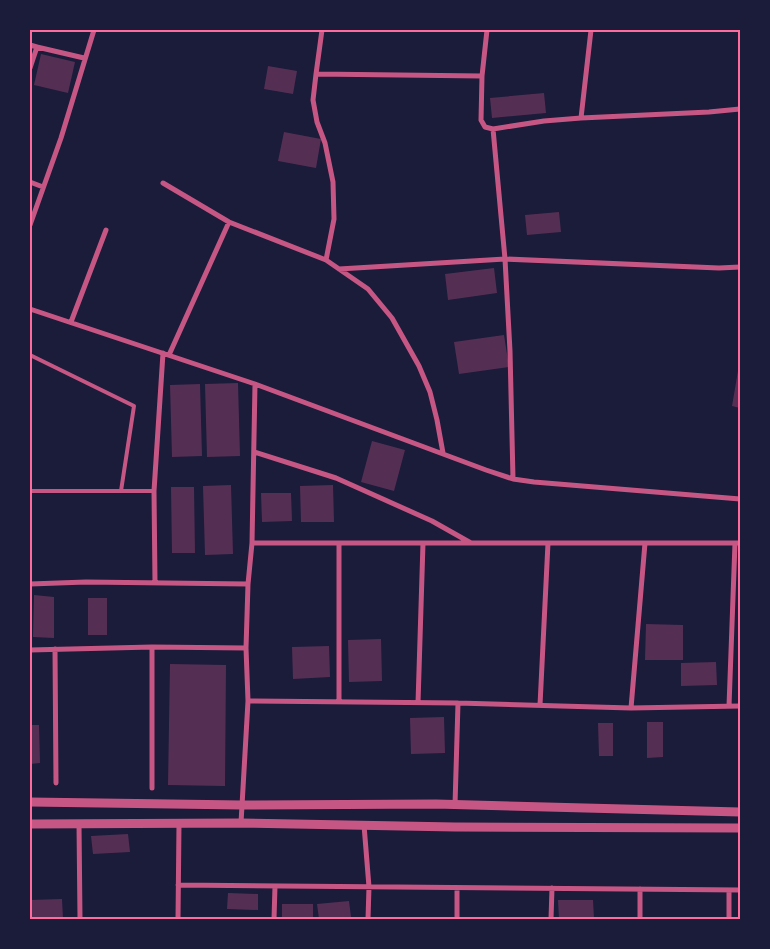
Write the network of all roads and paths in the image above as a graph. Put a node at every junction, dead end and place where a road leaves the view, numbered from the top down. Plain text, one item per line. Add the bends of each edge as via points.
1 (94, 30) edge
2 (322, 30) edge
3 (487, 30) edge
4 (591, 30) edge
5 (30, 45) edge
6 (37, 47) junction
7 (84, 58) junction
8 (30, 68) edge
9 (316, 74) junction
10 (482, 76) junction
11 (740, 109) edge
12 (581, 118) junction
13 (493, 129) junction
14 (30, 182) edge
15 (163, 183) dead end
16 (43, 186) junction
17 (229, 222) junction
18 (30, 225) edge
19 (106, 230) dead end
20 (505, 259) junction
21 (326, 260) junction
22 (740, 267) edge
23 (339, 269) junction
24 (30, 309) edge
25 (71, 322) junction
26 (166, 354) junction
27 (30, 355) edge
28 (255, 384) junction
29 (254, 452) junction
30 (443, 453) junction
31 (513, 479) junction
32 (30, 491) edge
33 (121, 491) junction
34 (154, 491) junction
35 (740, 499) edge
36 (252, 543) junction
37 (423, 543) junction
38 (472, 543) junction
39 (548, 543) junction
40 (645, 543) junction
41 (738, 543) edge
42 (339, 544) junction
43 (155, 582) junction
44 (30, 584) edge
45 (248, 584) junction
46 (152, 647) junction
47 (246, 648) junction
48 (55, 649) junction
49 (30, 650) edge
50 (248, 701) junction
51 (338, 702) junction
52 (418, 703) junction
53 (458, 703) junction
54 (540, 705) junction
55 (729, 706) junction
56 (740, 706) edge
57 (631, 708) junction
58 (56, 783) dead end
59 (152, 788) dead end
60 (30, 802) edge
61 (242, 805) junction
62 (455, 805) junction
63 (740, 812) edge
64 (241, 823) junction
65 (30, 824) edge
66 (79, 824) junction
67 (179, 824) junction
68 (364, 825) junction
69 (740, 828) edge
70 (178, 885) junction
71 (275, 886) junction
72 (369, 887) junction
73 (457, 888) junction
74 (552, 888) junction
75 (640, 889) junction
76 (730, 890) junction
77 (740, 890) edge
78 (80, 919) edge
79 (178, 919) edge
80 (274, 919) edge
81 (368, 919) edge
82 (457, 919) edge
83 (551, 919) edge
84 (640, 919) edge
85 (729, 919) edge

1 - 7 street
2 - 9 street
3 - 10 street
4 - 12 street
5 - 6 street
6 - 7 street
6 - 8 street
7 - 16 street
9 - 10 street
9 - 21 street via 313,100 333,182 334,219
10 - 13 street via 481,120 485,127
11 - 12 street
12 - 13 street
13 - 20 street
14 - 16 street
15 - 17 street
16 - 18 street
17 - 21 street
17 - 26 street
19 - 25 street
20 - 22 street
20 - 23 street
20 - 31 street
21 - 23 street
23 - 30 street via 368,289 392,318 430,392
24 - 25 street
25 - 26 street
26 - 28 street
26 - 34 street
27 - 33 lane via 134,406
28 - 29 street
28 - 30 street
29 - 36 street
29 - 38 street via 336,478 432,521
30 - 31 street
31 - 35 street
32 - 33 lane
33 - 34 lane
34 - 43 street
36 - 42 street
36 - 45 street
37 - 38 street
37 - 42 street
37 - 52 street
38 - 39 street
39 - 40 street
39 - 54 street
40 - 41 street
40 - 57 street
41 - 55 street
42 - 51 street
43 - 44 street
43 - 45 street
45 - 47 street
46 - 47 street
46 - 48 street
46 - 59 street
47 - 50 street
48 - 49 street
48 - 58 street
50 - 51 street
50 - 61 street
51 - 52 street
52 - 53 street
53 - 54 street
53 - 62 street
54 - 57 street
55 - 56 street
55 - 57 street
60 - 61 street
61 - 62 street
61 - 64 street
62 - 63 street
64 - 67 street
64 - 68 street
65 - 66 street
66 - 67 street
66 - 78 street
67 - 70 street
68 - 69 street
68 - 72 street
70 - 71 street
70 - 79 street
71 - 72 street
71 - 80 street
72 - 73 street
72 - 81 street
73 - 74 street
73 - 82 street
74 - 75 street
74 - 83 street
75 - 76 street
75 - 84 street
76 - 77 street
76 - 85 street

